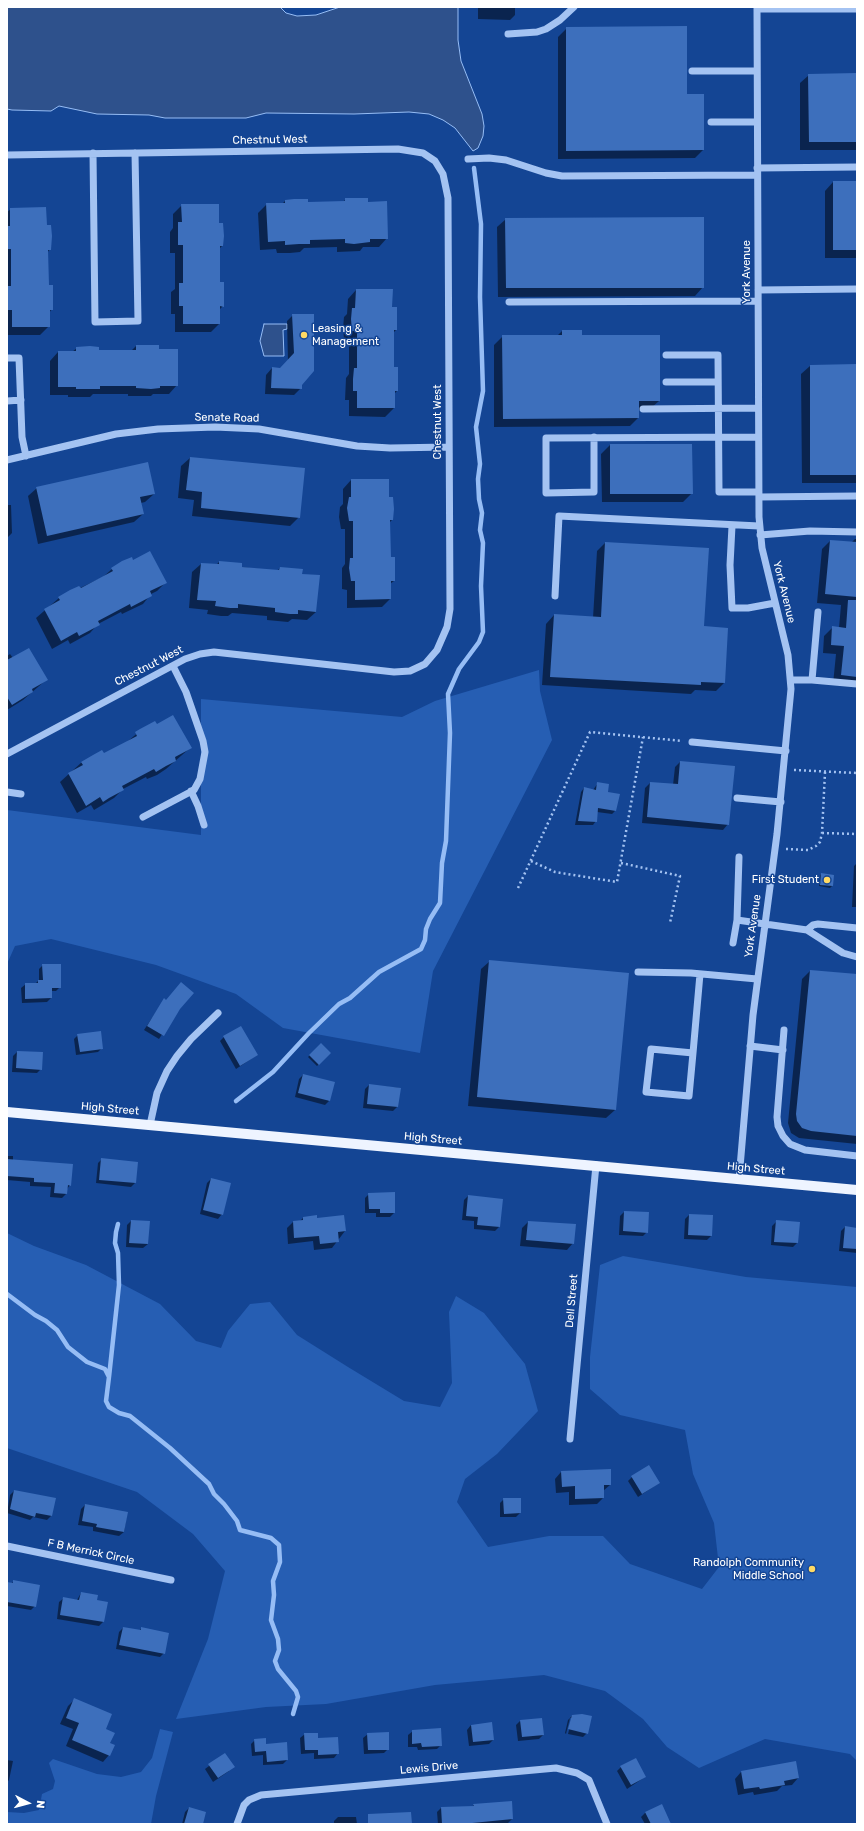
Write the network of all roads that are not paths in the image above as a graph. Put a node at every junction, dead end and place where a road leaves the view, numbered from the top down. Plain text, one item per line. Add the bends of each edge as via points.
1 (574, 7) edge
2 (757, 8) edge
3 (857, 9) edge
4 (508, 34) dead end
5 (692, 71) dead end
6 (757, 71) junction
7 (711, 122) dead end
8 (757, 122) junction
9 (92, 153) junction
10 (135, 153) junction
11 (7, 155) edge
12 (468, 159) dead end
13 (857, 167) edge
14 (757, 171) junction
15 (857, 289) edge
16 (758, 290) junction
17 (758, 301) junction
18 (509, 302) dead end
19 (666, 355) dead end
20 (7, 358) edge
21 (666, 382) dead end
22 (718, 382) junction
23 (21, 400) junction
24 (7, 401) edge
25 (643, 408) dead end
26 (718, 408) junction
27 (758, 408) junction
28 (758, 436) junction
29 (594, 437) junction
30 (718, 437) junction
31 (449, 447) junction
32 (26, 456) junction
33 (7, 460) edge
34 (759, 494) junction
35 (857, 496) edge
36 (732, 526) junction
37 (759, 526) junction
38 (857, 532) edge
39 (760, 535) junction
40 (555, 596) dead end
41 (775, 603) junction
42 (818, 612) dead end
43 (173, 666) junction
44 (791, 680) junction
45 (812, 680) junction
46 (857, 684) edge
47 (692, 742) road end
48 (786, 751) junction
49 (7, 754) edge
50 (191, 791) junction
51 (7, 792) edge
52 (21, 794) dead end
53 (737, 798) dead end
54 (781, 802) junction
55 (143, 817) dead end
56 (204, 825) dead end
57 (739, 856) dead end
58 (737, 920) junction
59 (764, 924) junction
60 (857, 928) edge
61 (807, 930) junction
62 (733, 943) dead end
63 (857, 957) edge
64 (638, 972) dead end
65 (700, 974) junction
66 (757, 979) junction
67 (218, 1013) dead end
68 (784, 1030) dead end
69 (750, 1046) junction
70 (783, 1050) junction
71 (693, 1053) junction
72 (7, 1112) edge
73 (150, 1125) junction
74 (857, 1156) edge
75 (596, 1165) junction
76 (739, 1179) junction
77 (857, 1190) edge
78 (570, 1439) dead end
79 (7, 1546) edge
80 (170, 1580) dead end
81 (237, 1824) edge
82 (607, 1824) edge

1 - 4 street via 546,29
2 - 3 street
2 - 6 street, York Avenue
5 - 6 street
6 - 8 street, York Avenue
7 - 8 street
8 - 14 street, York Avenue
9 - 10 street, Chestnut West
9 - 10 street via 95,322 138,321
9 - 11 street, Chestnut West
10 - 31 street, Chestnut West via 398,149 430,156 443,174 448,198
12 - 14 street via 506,160 562,176
13 - 14 street
14 - 16 street, York Avenue
15 - 16 street
16 - 17 street, York Avenue
17 - 18 street
17 - 27 street, York Avenue
19 - 22 street via 718,355
20 - 23 street via 19,358
21 - 22 street
22 - 26 street
23 - 24 street
23 - 32 street via 22,437
25 - 26 street
26 - 27 street
26 - 30 street
27 - 28 street, York Avenue
28 - 30 street
28 - 34 street, York Avenue
29 - 29 street via 546,438 546,492 594,492
29 - 30 street
30 - 34 street via 719,492
31 - 32 street, Senate Road via 357,446 259,429 215,427 158,429 116,434
31 - 43 street, Chestnut West via 449,618 441,643 432,658 410,671 394,672 214,652 200,654
32 - 33 street, Senate Road
34 - 35 street
34 - 37 street, York Avenue
36 - 37 street
36 - 40 street via 560,516
36 - 41 street via 732,608
37 - 39 street, York Avenue
38 - 39 street via 810,531
39 - 41 street, York Avenue
41 - 44 street, York Avenue via 788,655
42 - 45 street
43 - 49 street, Chestnut West
43 - 50 street via 186,692 205,748 199,782
44 - 45 street
44 - 48 street, York Avenue
45 - 46 street
47 - 48 street
48 - 54 street, York Avenue
50 - 55 street
50 - 56 street
51 - 52 street
53 - 54 street
54 - 59 street, York Avenue
57 - 58 street
58 - 59 street
58 - 62 street
59 - 61 street
59 - 66 street, York Avenue
60 - 61 street via 818,924
61 - 63 street via 843,953
64 - 65 street
65 - 66 street
65 - 71 street
66 - 69 street, York Avenue
67 - 73 street via 191,1039 167,1071 157,1093
68 - 70 street
69 - 70 street
69 - 76 street, York Avenue
70 - 74 street via 776,1117 782,1136 790,1144 805,1150
71 - 71 street via 650,1049 646,1092 689,1096
72 - 73 main road, High Street
73 - 75 main road, High Street
75 - 76 main road, High Street
75 - 78 street, Dell Street
76 - 77 main road, High Street
79 - 80 street, F B Merrick Circle
81 - 82 street, Lewis Drive via 244,1805 261,1795 547,1768 571,1770 589,1780

